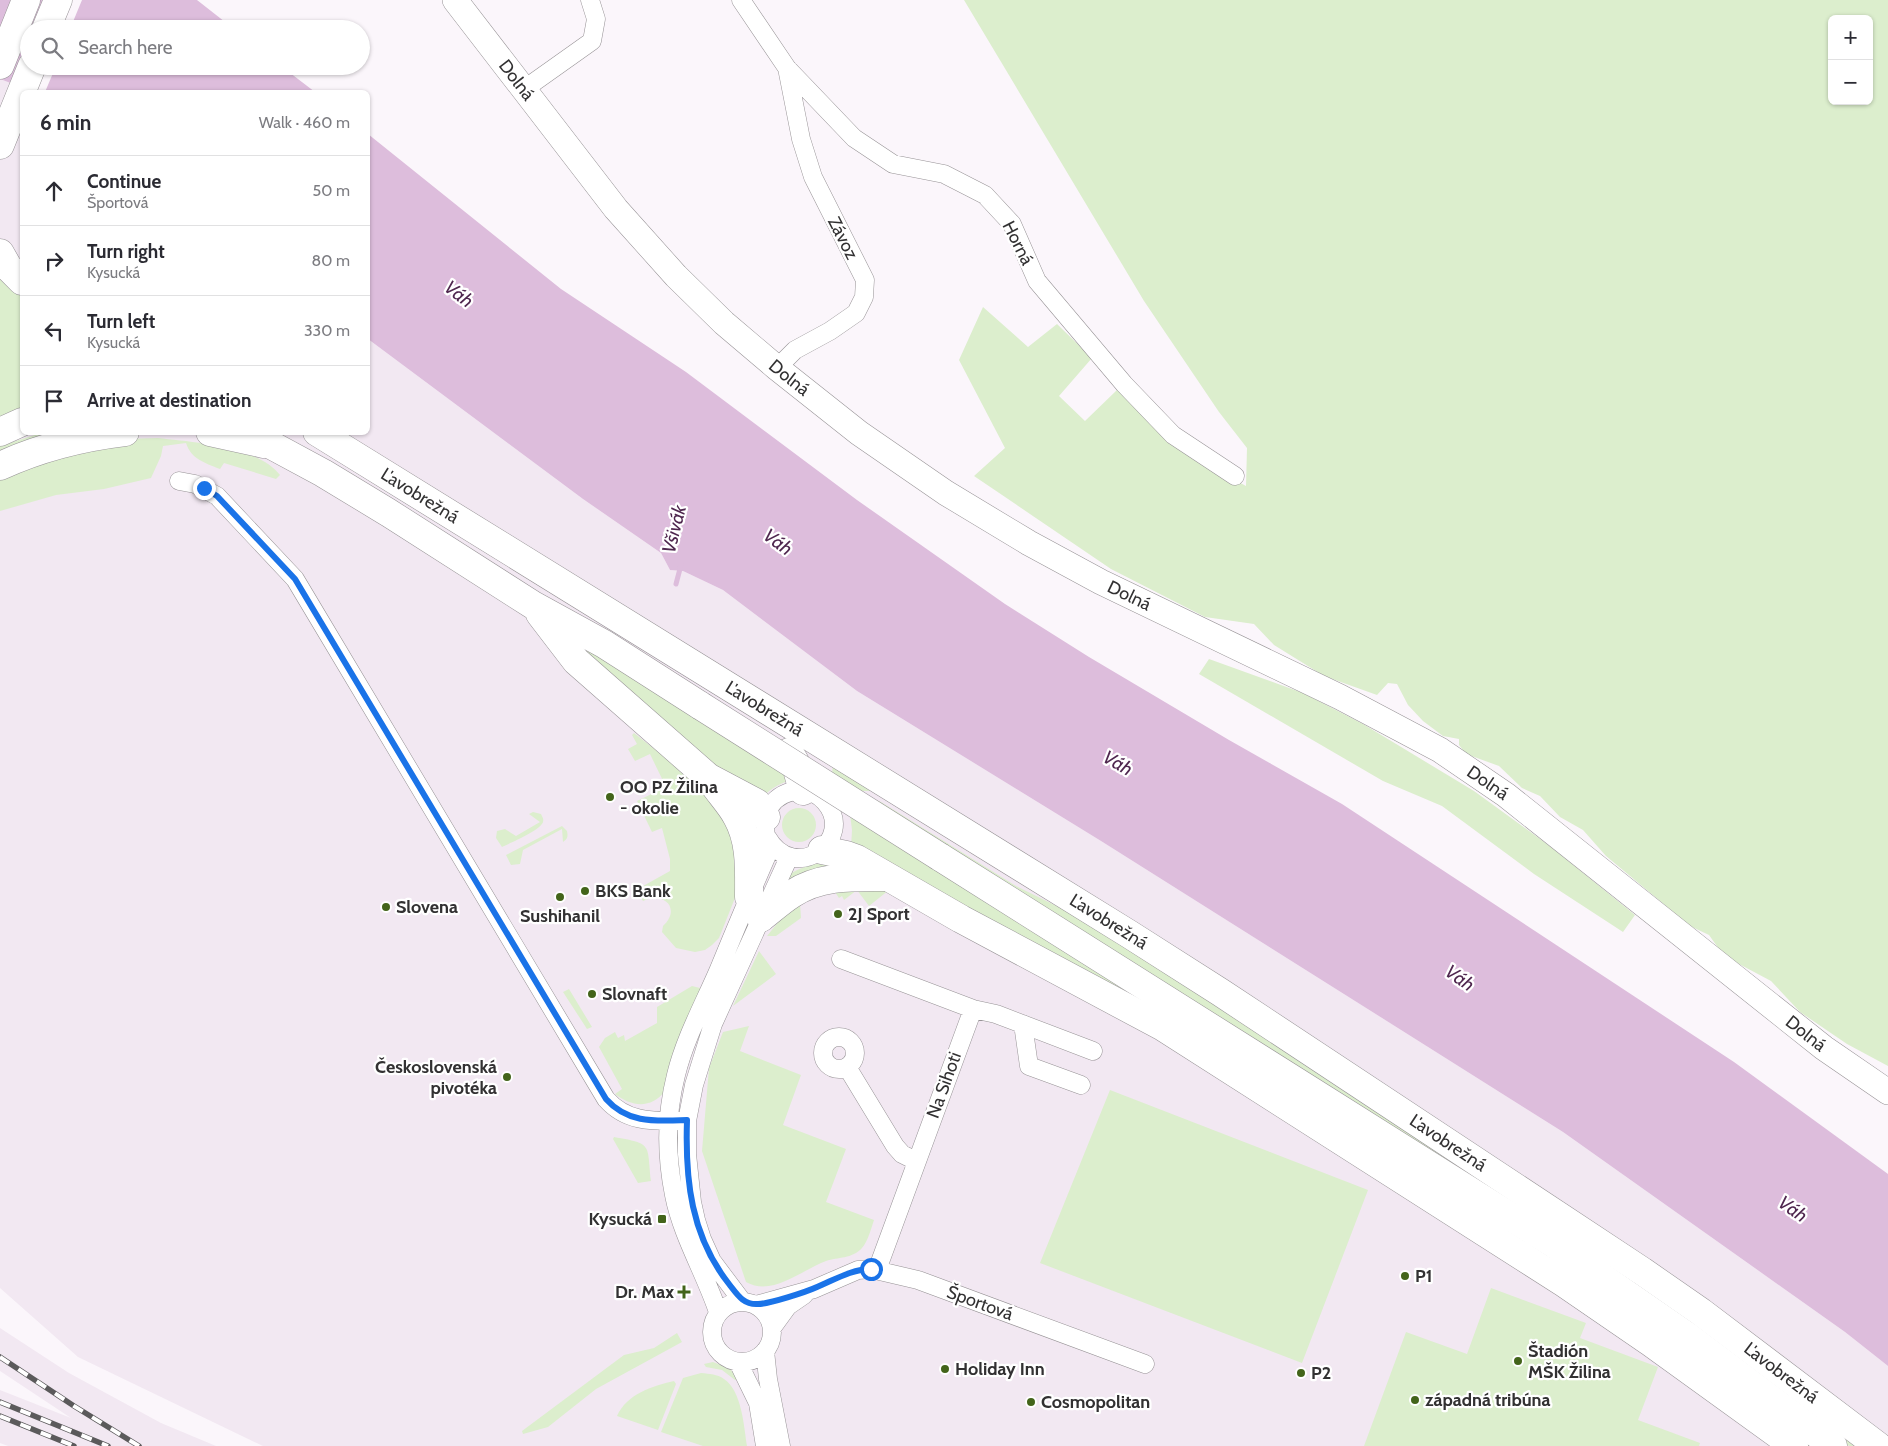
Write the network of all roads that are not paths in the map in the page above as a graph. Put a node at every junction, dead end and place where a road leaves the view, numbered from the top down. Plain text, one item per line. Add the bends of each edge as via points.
1 (26, 0) edge
2 (58, 0) edge
3 (455, 0) edge
4 (590, 0) edge
5 (741, 0) edge
6 (50, 20) edge
7 (0, 65) edge
8 (787, 68) junction
9 (28, 75) edge
10 (22, 90) edge
11 (523, 90) junction
12 (20, 96) edge
13 (0, 145) edge
14 (0, 252) edge
15 (20, 279) edge
16 (777, 368) junction
17 (20, 423) edge
18 (0, 432) edge
19 (20, 433) edge
20 (106, 435) edge
21 (223, 435) edge
22 (252, 435) edge
23 (322, 435) edge
24 (0, 438) edge
25 (272, 446) junction
26 (0, 466) edge
27 (1235, 476) dead end
28 (179, 481) dead end
29 (533, 605) junction
30 (752, 700) junction
31 (708, 777) junction
32 (803, 790) junction
33 (828, 805) junction
34 (918, 805) junction
35 (766, 827) junction
36 (822, 850) junction
37 (789, 857) junction
38 (888, 877) junction
39 (754, 908) junction
40 (841, 959) dead end
41 (972, 1009) junction
42 (1023, 1024) junction
43 (1093, 1051) dead end
44 (846, 1067) dead end
45 (1081, 1085) dead end
46 (1888, 1092) edge
47 (687, 1120) junction
48 (669, 1121) junction
49 (916, 1161) junction
50 (877, 1270) junction
51 (814, 1289) junction
52 (749, 1303) junction
53 (718, 1312) junction
54 (772, 1328) junction
55 (765, 1352) junction
56 (738, 1362) junction
57 (1145, 1364) dead end
58 (765, 1446) edge
59 (781, 1446) edge
60 (1794, 1446) edge
61 (1833, 1446) edge
62 (1878, 1446) edge

1 - 7 main road
2 - 6 main road
3 - 11 main road, Dolná
4 - 11 street via 596,19 592,41
5 - 8 street, Horná
8 - 16 street, Závoz via 801,139 814,177 865,280 864,297 856,312 830,332 794,350
8 - 27 street, Horná via 854,138 892,164 944,174 985,195 1012,224 1037,281 1124,384 1173,435
9 - 10 main road
11 - 16 main road, Dolná via 616,209 676,276
12 - 13 main road
14 - 15 main road
16 - 46 main road, Dolná via 875,444 946,493 1029,543 1440,750 1506,795 1824,1048
17 - 18 main road
19 - 24 main road
20 - 26 main road via 41,450
21 - 25 main road
22 - 25 main road
23 - 30 main road, Ľavobrežná
25 - 29 main road, Ľavobrežná via 323,473
28 - 48 street via 195,484 217,496 295,579 606,1099 631,1117
29 - 31 main road via 576,661
29 - 61 main road, Ľavobrežná, bridge via 604,644 1554,1244 1686,1336
30 - 32 main road via 795,762
30 - 34 main road, Ľavobrežná
31 - 35 main road via 757,803
31 - 39 main road via 737,816 745,835
32 - 33 street via 813,793
32 - 35 street via 784,794 772,804
33 - 34 main road via 841,800 873,798
33 - 36 street via 834,824 828,843
34 - 62 main road, Ľavobrežná via 1220,992 1570,1222 1701,1312
35 - 37 street via 772,846
35 - 39 street via 768,853
36 - 37 street via 806,858
36 - 38 main road via 857,859
37 - 39 street
38 - 39 main road via 826,879
38 - 60 main road via 1163,1027 1564,1283
39 - 47 street via 713,1024
39 - 48 street via 684,1050 676,1074
40 - 41 street
41 - 42 street
41 - 49 street, Na Sihoti
42 - 43 street
42 - 45 street via 1029,1066
44 - 49 street via 895,1146
47 - 48 street
47 - 52 street via 692,1202 702,1239 712,1261
48 - 53 street via 668,1155 674,1197
49 - 50 street, Na Sihoti
50 - 51 street, Športová via 858,1270
50 - 57 street, Športová via 918,1280
51 - 52 street, Športová
51 - 54 street, Športová via 788,1306
52 - 53 street via 729,1304
52 - 54 street via 767,1314
53 - 56 street via 712,1324 714,1344 721,1354
54 - 55 street
55 - 56 street via 748,1362
55 - 59 street
56 - 58 street via 758,1403

